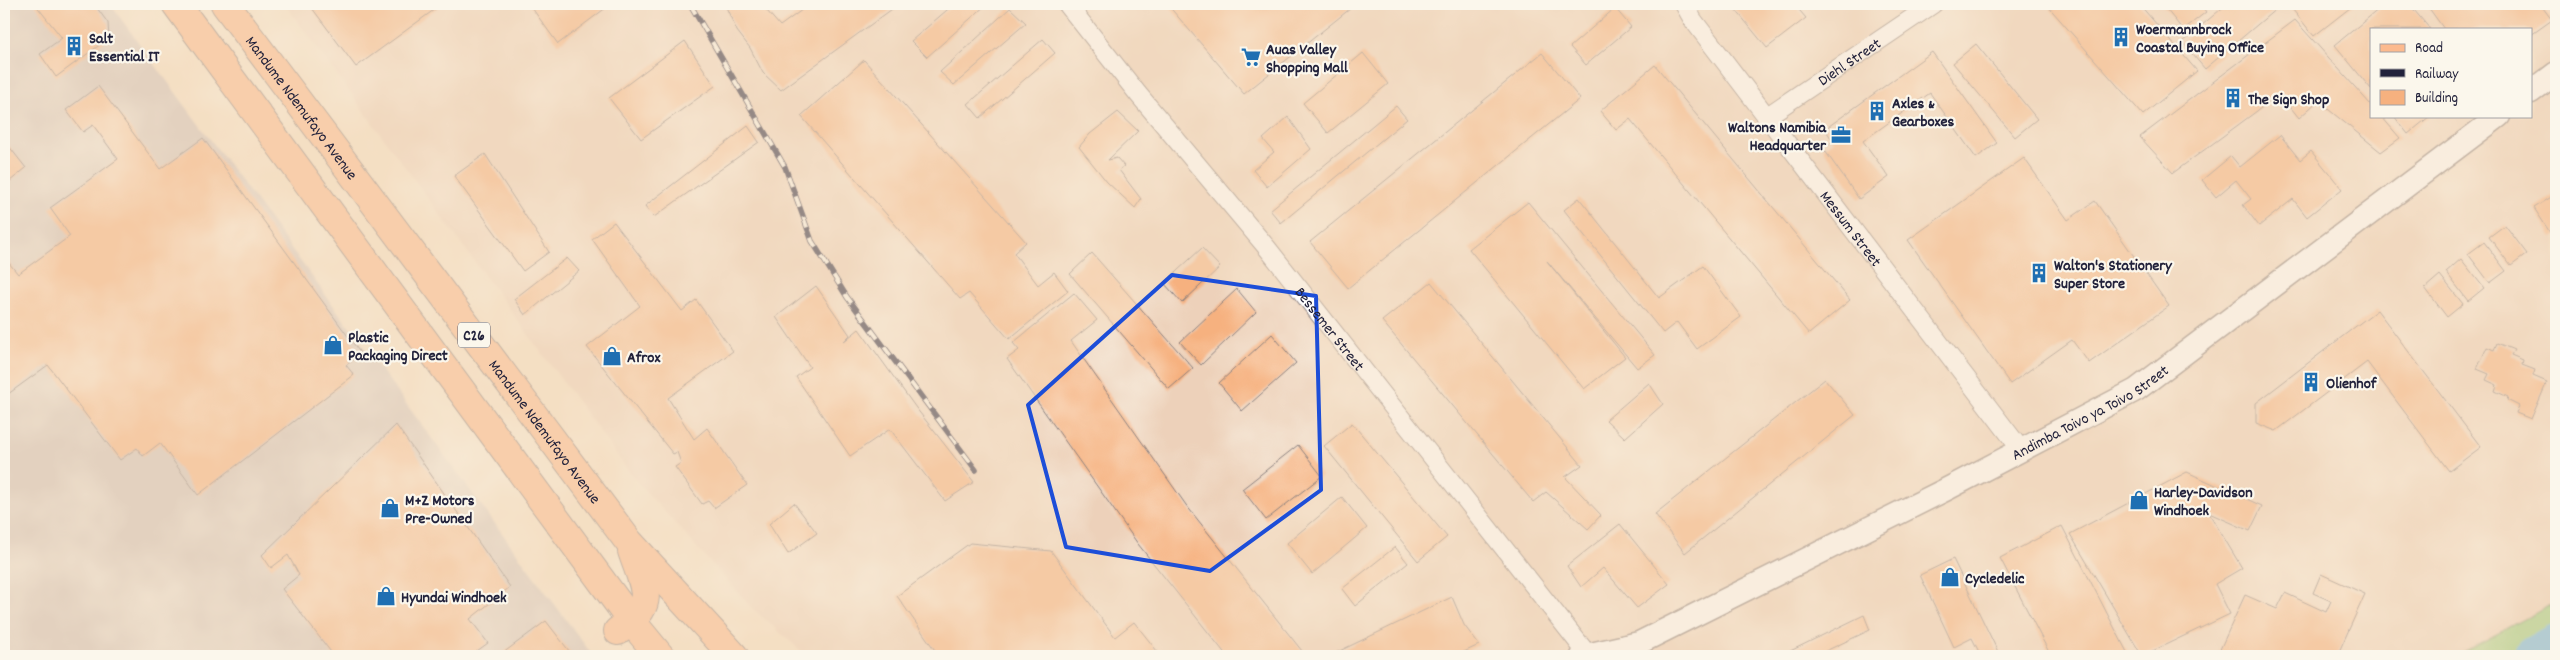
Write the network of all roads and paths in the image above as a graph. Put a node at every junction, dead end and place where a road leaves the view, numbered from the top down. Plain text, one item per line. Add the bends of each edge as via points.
1 (176, 4) edge
2 (225, 4) edge
3 (1067, 4) edge
4 (1684, 4) edge
5 (1933, 4) edge
6 (2556, 73) edge
7 (2532, 91) edge
8 (1766, 118) junction
9 (2496, 118) edge
10 (2022, 451) junction
11 (629, 542) junction
12 (624, 627) junction
13 (1634, 650) edge
14 (1586, 655) edge
15 (660, 656) edge
16 (734, 656) edge

1 - 12 main road, C26
2 - 11 main road, Mandume Ndemufayo Avenue / C26
3 - 14 street, Bessemer Street via 1268,249
4 - 8 street, Messum Street
5 - 8 street, Diehl Street
6 - 7 street
8 - 10 street, Messum Street
9 - 10 street, Andimba Toivo ya Toivo Street via 2136,390
10 - 13 street, Andimba Toivo ya Toivo Street
11 - 12 main road via 646,596 642,610
11 - 16 main road, Mandume Ndemufayo Avenue / C26
12 - 15 main road, C26
13 - 14 street, Andimba Toivo ya Toivo Street

